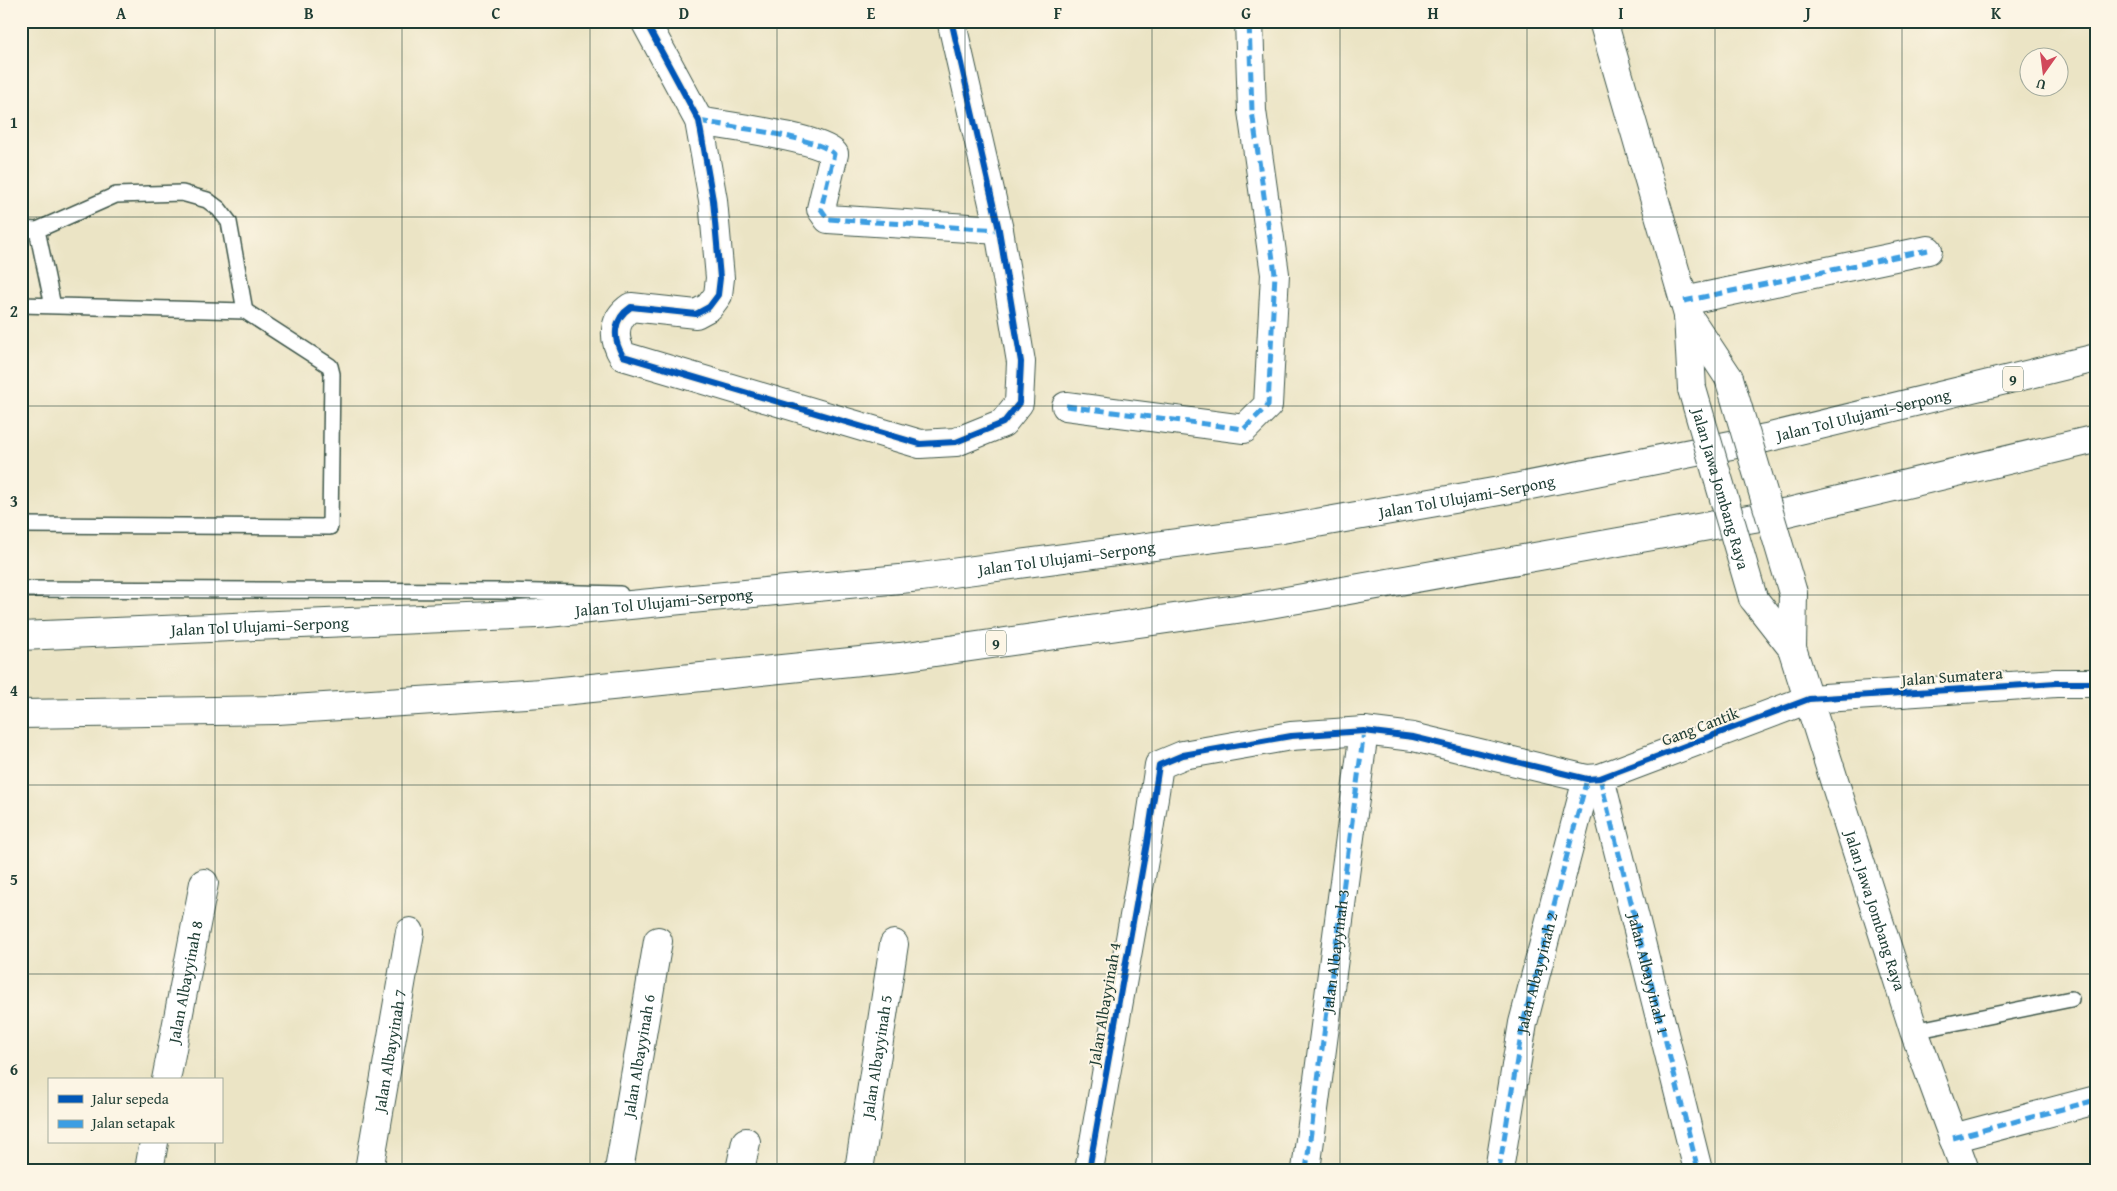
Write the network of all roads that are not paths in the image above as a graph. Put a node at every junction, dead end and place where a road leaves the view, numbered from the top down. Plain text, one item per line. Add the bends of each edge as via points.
1 (645, 21) edge
2 (1250, 21) edge
3 (1603, 21) edge
4 (952, 24) dead end
5 (699, 121) junction
6 (21, 229) edge
7 (37, 230) junction
8 (999, 230) junction
9 (1928, 250) dead end
10 (21, 305) edge
11 (53, 306) junction
12 (1686, 308) junction
13 (245, 311) junction
14 (2096, 358) edge
15 (1066, 406) dead end
16 (2096, 439) edge
17 (21, 525) edge
18 (21, 589) edge
19 (725, 597) junction
20 (21, 636) edge
21 (1792, 648) junction
22 (2096, 683) edge
23 (1810, 699) junction
24 (21, 714) edge
25 (1364, 731) junction
26 (1593, 778) junction
27 (204, 883) dead end
28 (410, 932) dead end
29 (658, 941) dead end
30 (894, 944) dead end
31 (2071, 999) dead end
32 (1914, 1031) junction
33 (166, 1078) edge
34 (2096, 1100) edge
35 (1953, 1138) junction
36 (746, 1142) dead end
37 (154, 1144) edge
38 (149, 1170) edge
39 (370, 1170) edge
40 (619, 1170) edge
41 (740, 1170) edge
42 (859, 1170) edge
43 (1089, 1170) edge
44 (1306, 1170) edge
45 (1499, 1170) edge
46 (1698, 1170) edge
47 (1965, 1170) edge

1 - 5 main road
2 - 15 main road via 1252,111 1275,274 1268,405 1244,429
3 - 12 main road, Jalan Jawa Jombang Raya
4 - 8 main road
5 - 8 main road via 804,141 829,149 834,154 821,209 828,219
5 - 8 main road via 713,200 720,278 718,295 709,307 696,314 631,307 622,313 616,328 616,344 623,356 920,444 956,442 1003,423 1019,403 1021,362
6 - 7 lane
7 - 11 lane
7 - 13 lane via 116,195 182,193 207,200 229,222
9 - 12 main road
10 - 11 lane
11 - 13 lane
12 - 21 main road, Jalan Jawa Jombang Raya, bridge via 1729,378 1793,593
12 - 21 main road, Jalan Jawa Jombang Raya, bridge via 1692,389 1753,598
13 - 17 lane via 330,366 330,527
14 - 19 main road, Jalan Tol Ulujami–Serpong / 9 via 1766,438 1505,490 1291,528 921,577
16 - 24 main road, 9 via 1788,512 1258,606 900,657 542,693 278,710
18 - 19 lane via 498,591
19 - 20 main road, Jalan Tol Ulujami–Serpong / 9 via 537,614
21 - 23 main road, Jalan Jawa Jombang Raya
22 - 23 main road, Jalan Sumatera
23 - 26 main road, Gang Cantik
23 - 32 main road, Jalan Jawa Jombang Raya
25 - 26 main road via 1413,737
25 - 43 main road, Jalan Albayyinah 4 via 1291,736 1183,755 1158,765
25 - 44 main road, Jalan Albayyinah 3
26 - 45 main road, Jalan Albayyinah 2 via 1523,1023
26 - 46 main road, Jalan Albayyinah 1
27 - 33 main road, Jalan Albayyinah 8
28 - 39 main road, Jalan Albayyinah 7
29 - 40 main road, Jalan Albayyinah 6
30 - 42 main road, Jalan Albayyinah 5
31 - 32 lane
32 - 35 main road, Jalan Jawa Jombang Raya
34 - 35 main road
35 - 47 main road, Jalan Jawa Jombang Raya
36 - 41 main road
37 - 38 main road

